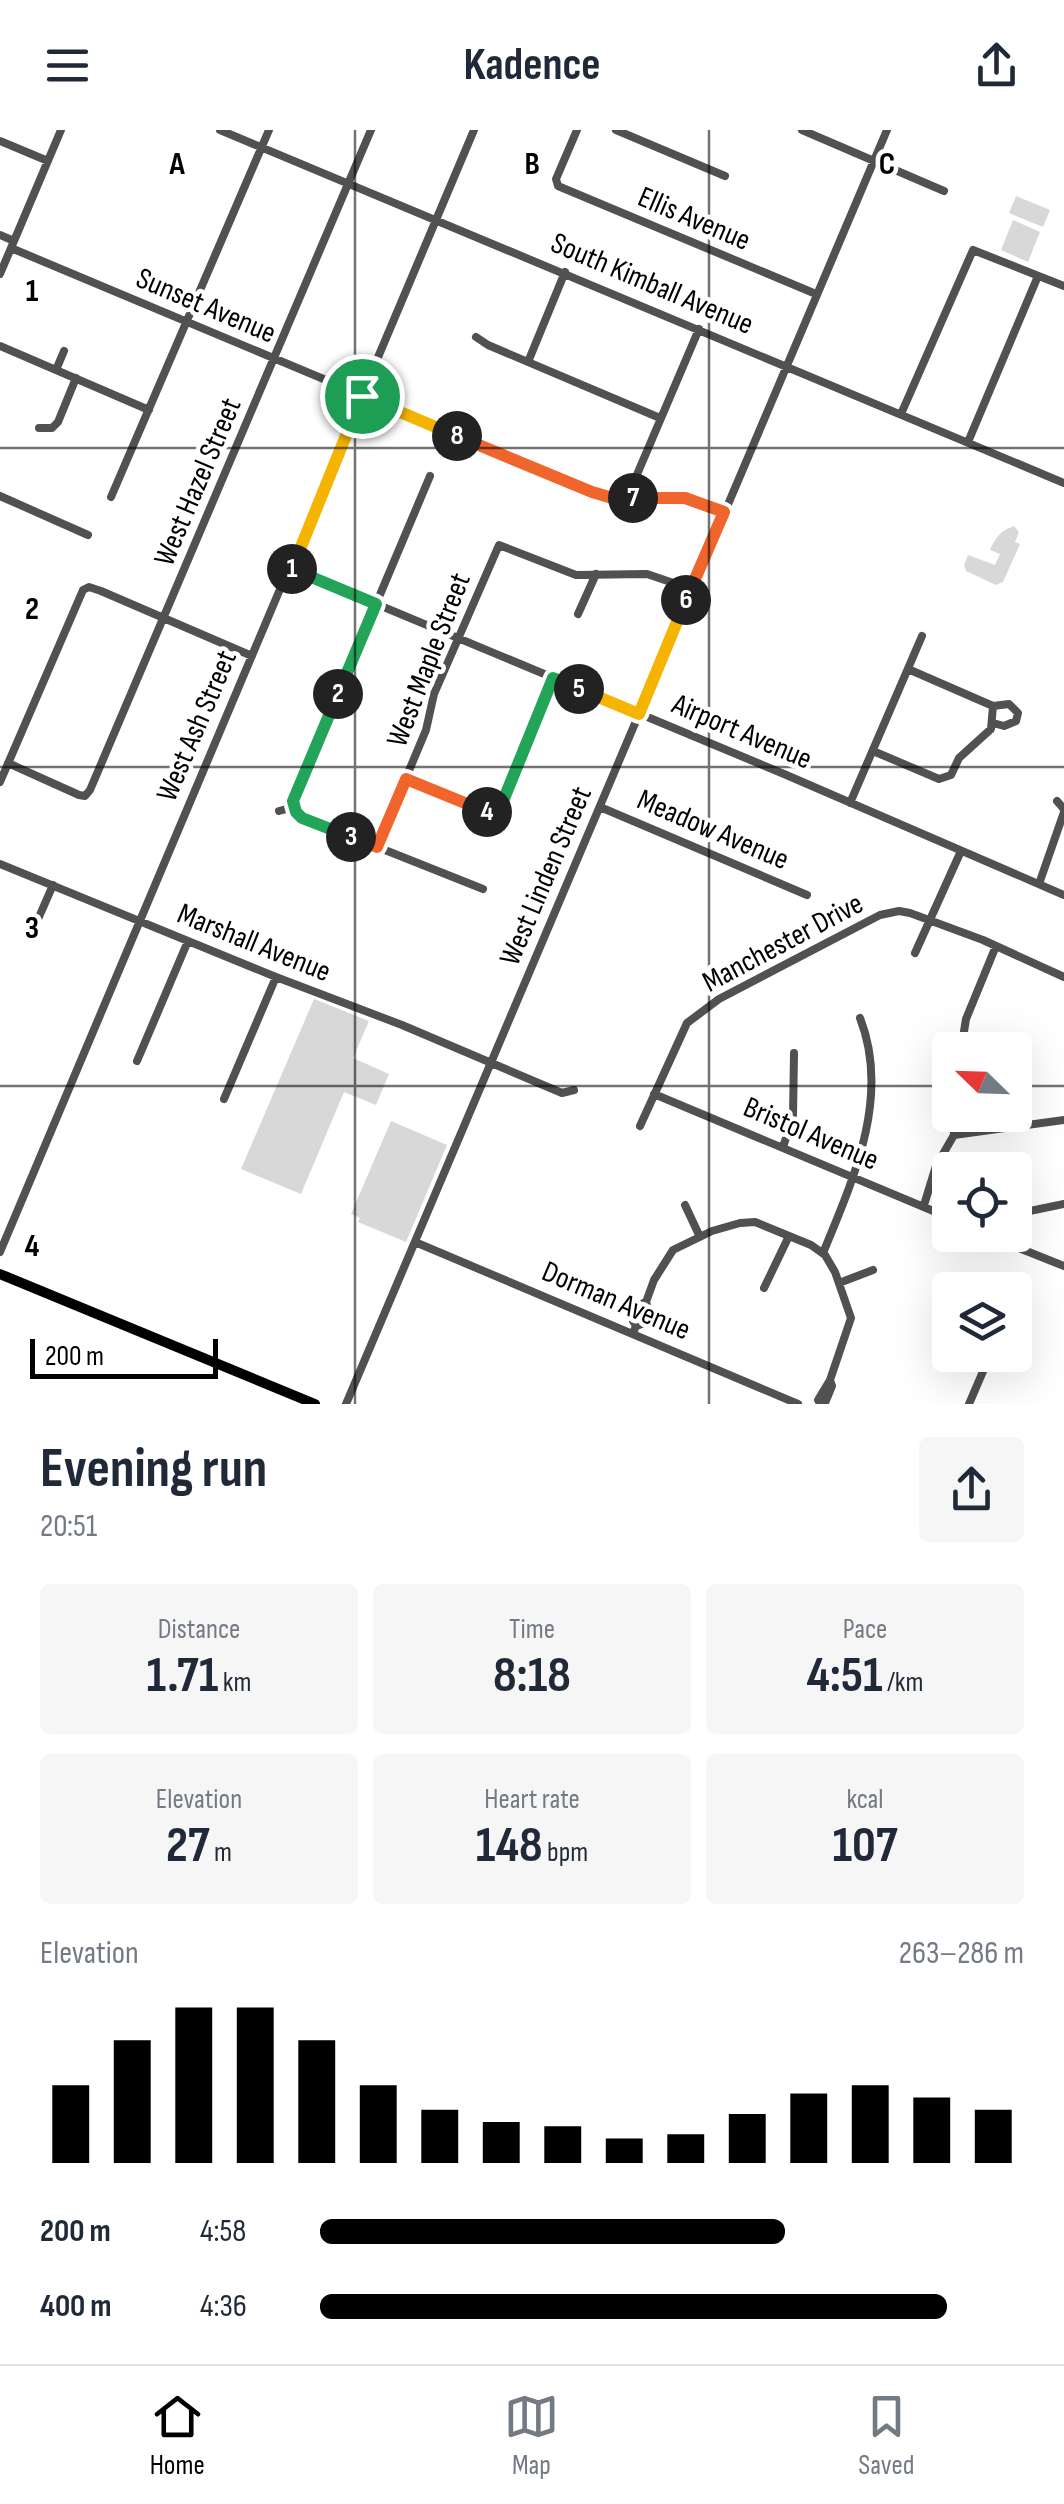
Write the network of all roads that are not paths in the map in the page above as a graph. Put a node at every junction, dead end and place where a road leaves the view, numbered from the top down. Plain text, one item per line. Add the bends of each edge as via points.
1 (61, 130) edge
2 (220, 130) edge
3 (268, 130) edge
4 (372, 130) edge
5 (474, 130) edge
6 (576, 130) edge
7 (616, 130) edge
8 (802, 130) edge
9 (886, 130) edge
10 (0, 141) edge
11 (261, 147) junction
12 (48, 161) junction
13 (873, 161) junction
14 (725, 176) dead end
15 (348, 183) junction
16 (944, 191) dead end
17 (437, 219) junction
18 (0, 236) edge
19 (13, 244) junction
20 (564, 272) junction
21 (0, 274) edge
22 (1038, 276) junction
23 (1064, 286) edge
24 (816, 294) junction
25 (187, 322) junction
26 (698, 328) junction
27 (476, 337) dead end
28 (0, 346) edge
29 (64, 350) dead end
30 (274, 359) junction
31 (528, 362) junction
32 (786, 364) junction
33 (56, 370) junction
34 (76, 378) junction
35 (362, 396) junction
36 (149, 410) junction
37 (901, 414) junction
38 (660, 418) junction
39 (39, 428) dead end
40 (968, 442) junction
41 (430, 476) dead end
42 (1064, 483) edge
43 (0, 496) edge
44 (111, 497) dead end
45 (626, 498) junction
46 (724, 512) junction
47 (88, 535) dead end
48 (290, 568) junction
49 (596, 574) junction
50 (691, 590) junction
51 (376, 604) junction
52 (578, 614) dead end
53 (164, 619) junction
54 (922, 636) dead end
55 (459, 639) junction
56 (252, 656) junction
57 (908, 669) junction
58 (553, 678) junction
59 (993, 706) junction
60 (639, 714) junction
61 (993, 723) junction
62 (873, 751) junction
63 (8, 762) junction
64 (406, 779) junction
65 (0, 782) edge
66 (1057, 800) dead end
67 (850, 803) junction
68 (294, 806) junction
69 (600, 807) junction
70 (1064, 810) edge
71 (279, 811) dead end
72 (377, 847) junction
73 (961, 850) junction
74 (0, 864) edge
75 (1039, 884) junction
76 (52, 885) junction
77 (483, 889) dead end
78 (807, 895) dead end
79 (1064, 895) edge
80 (929, 920) junction
81 (140, 921) junction
82 (35, 926) dead end
83 (188, 941) junction
84 (996, 946) junction
85 (915, 952) dead end
86 (1064, 977) edge
87 (276, 978) junction
88 (860, 1018) dead end
89 (964, 1032) edge
90 (794, 1054) dead end
91 (137, 1061) dead end
92 (492, 1062) junction
93 (574, 1090) dead end
94 (654, 1094) junction
95 (224, 1099) dead end
96 (1064, 1120) edge
97 (640, 1126) dead end
98 (954, 1135) joint
99 (783, 1147) junction
100 (854, 1177) junction
101 (1064, 1204) edge
102 (924, 1205) junction
103 (685, 1206) dead end
104 (932, 1209) edge
105 (1032, 1211) edge
106 (789, 1236) junction
107 (700, 1237) junction
108 (416, 1242) junction
109 (0, 1252) edge
110 (1030, 1252) edge
111 (822, 1253) junction
112 (1064, 1266) edge
113 (873, 1270) dead end
114 (0, 1274) edge
115 (839, 1283) junction
116 (764, 1288) dead end
117 (635, 1329) junction
118 (982, 1372) edge
119 (316, 1404) edge
120 (346, 1404) edge
121 (798, 1404) edge
122 (820, 1404) edge
123 (968, 1404) edge

1 - 12 street
2 - 11 street, South Kimball Avenue
3 - 11 street
4 - 15 street, West Hazel Street
5 - 17 street, West Ash Street
6 - 24 street, Ellis Avenue via 555,183
7 - 14 street
8 - 13 street
9 - 13 street, West Linden Street
10 - 12 street
11 - 15 street, South Kimball Avenue
11 - 25 street
12 - 19 street
13 - 16 street
13 - 24 street, West Linden Street
15 - 17 street, South Kimball Avenue
15 - 30 street, West Hazel Street
17 - 20 street, South Kimball Avenue
17 - 35 street, West Ash Street
18 - 19 street, Sunset Avenue
19 - 21 street
19 - 25 street, Sunset Avenue
20 - 26 street, South Kimball Avenue
20 - 31 street
22 - 23 street
22 - 37 street via 972,250
22 - 40 street
24 - 32 street, West Linden Street
25 - 30 street, Sunset Avenue
25 - 36 street
26 - 32 street, South Kimball Avenue
26 - 38 street
27 - 31 street
28 - 33 street
29 - 33 street
30 - 35 street, Sunset Avenue
30 - 53 street, West Hazel Street
31 - 38 street
32 - 37 street, South Kimball Avenue
32 - 46 street, West Linden Street
33 - 34 street
34 - 36 street
34 - 39 street via 58,422
35 - 45 street, Sunset Avenue via 592,492
35 - 48 street, West Ash Street
36 - 44 street
37 - 40 street, South Kimball Avenue
38 - 45 street
40 - 42 street, South Kimball Avenue
41 - 51 street
43 - 47 street
45 - 46 street, Sunset Avenue via 685,498
46 - 50 street, West Linden Street
48 - 51 street, Airport Avenue
48 - 56 street, West Ash Street
49 - 50 street via 647,574
49 - 52 street
49 - 55 street, West Maple Street via 559,571 498,545
50 - 60 street, West Linden Street
51 - 55 street, Airport Avenue
51 - 68 street
53 - 56 street
53 - 63 street via 83,590
53 - 63 street, West Hazel Street via 85,796
54 - 57 street
55 - 58 street, Airport Avenue
55 - 64 street, West Maple Street
56 - 81 street, West Ash Street
57 - 59 street
57 - 62 street
58 - 60 street, Airport Avenue
58 - 64 street via 497,816
59 - 61 street
59 - 61 street via 1009,704 1018,717 1011,724
60 - 67 street, Airport Avenue
60 - 69 street, West Linden Street
61 - 62 street via 951,775 938,779
62 - 67 street
63 - 65 street
64 - 72 street, West Maple Street
66 - 70 street
67 - 73 street, Airport Avenue
68 - 71 street
68 - 72 street via 302,818
69 - 78 street, Meadow Avenue
69 - 92 street, West Linden Street
70 - 75 street
72 - 77 street
73 - 75 street, Airport Avenue
73 - 80 street
74 - 76 street, Marshall Avenue
75 - 79 street, Airport Avenue
76 - 81 street, Marshall Avenue
76 - 82 street
80 - 84 street, Manchester Drive
80 - 85 street
80 - 94 street, Manchester Drive via 900,911 880,914 719,999 687,1022
81 - 83 street, Marshall Avenue
81 - 109 street, West Ash Street
83 - 87 street, Marshall Avenue
83 - 91 street
84 - 86 street, Manchester Drive
84 - 89 street
87 - 92 street, Marshall Avenue
87 - 95 street
88 - 100 street via 870,1043 869,1078 865,1145
90 - 99 street via 793,1117
92 - 93 street, Marshall Avenue via 562,1093
92 - 108 street, West Linden Street
94 - 97 street, Manchester Drive
94 - 99 street, Bristol Avenue
96 - 98 street
98 - 102 street
99 - 100 street, Bristol Avenue
100 - 102 street, Bristol Avenue
100 - 111 street
101 - 105 street
102 - 104 street, Bristol Avenue
103 - 107 street
106 - 107 street via 755,1222
106 - 111 street
106 - 116 street
107 - 117 street via 673,1250
108 - 117 street, Dorman Avenue
108 - 120 street, West Linden Street
110 - 112 street
111 - 115 street
113 - 115 street
114 - 119 main road
115 - 122 street via 850,1326
117 - 121 street, Dorman Avenue
118 - 123 street

